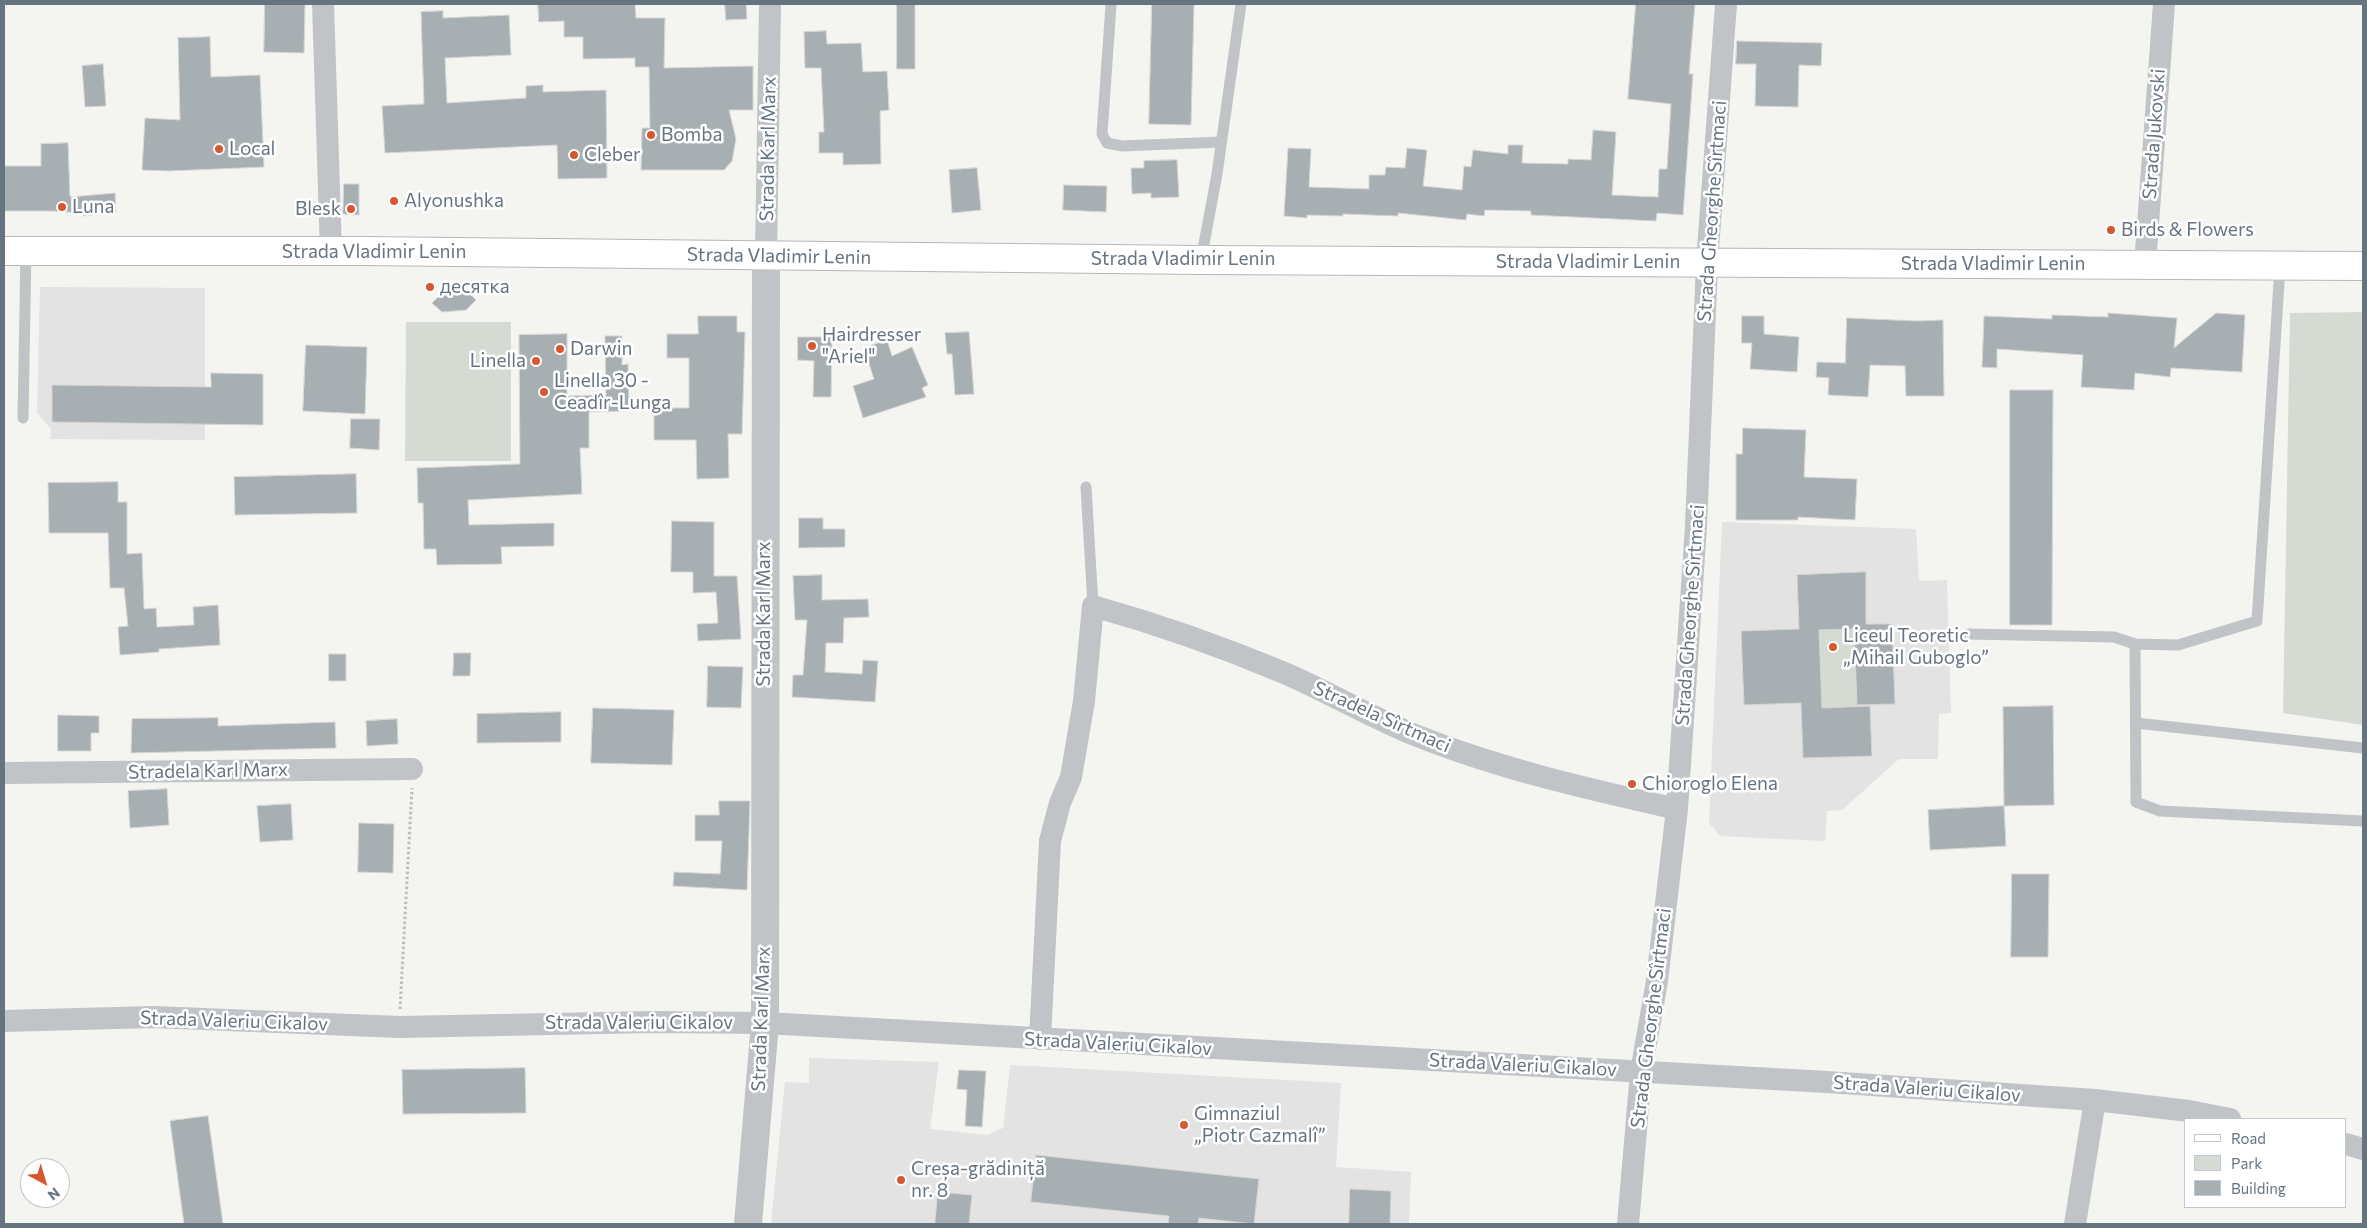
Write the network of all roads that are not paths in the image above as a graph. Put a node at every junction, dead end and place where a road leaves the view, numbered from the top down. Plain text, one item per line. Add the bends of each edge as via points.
1 (323, 4) edge
2 (770, 4) edge
3 (1241, 4) edge
4 (1726, 4) edge
5 (2164, 4) edge
6 (1111, 5) edge
7 (1221, 142) junction
8 (15, 251) edge
9 (331, 251) junction
10 (766, 255) junction
11 (1200, 260) junction
12 (1707, 263) junction
13 (2145, 265) junction
14 (2363, 266) edge
15 (2280, 267) junction
16 (23, 418) dead end
17 (1086, 487) dead end
18 (1093, 606) junction
19 (1969, 634) dead end
20 (2135, 644) junction
21 (2136, 723) junction
22 (2363, 748) edge
23 (412, 769) road end
24 (4, 773) edge
25 (1677, 808) junction
26 (2363, 821) edge
27 (4, 1021) edge
28 (765, 1023) junction
29 (1040, 1039) junction
30 (1641, 1072) junction
31 (2095, 1100) junction
32 (2225, 1118) edge
33 (2347, 1144) edge
34 (2363, 1149) edge
35 (748, 1224) edge
36 (1628, 1224) edge
37 (2075, 1224) edge

1 - 9 street
2 - 10 street, Strada Karl Marx
3 - 7 lane
4 - 12 street, Strada Gheorghe Sîrtmaci
5 - 13 street, Strada Jukovski
6 - 7 lane via 1102,134 1107,142 1122,146
7 - 11 lane
8 - 9 main road, Strada Vladimir Lenin
8 - 16 lane
9 - 10 main road, Strada Vladimir Lenin
10 - 11 main road, Strada Vladimir Lenin
10 - 28 street, Strada Karl Marx
11 - 12 main road, Strada Vladimir Lenin
12 - 13 main road, Strada Vladimir Lenin
12 - 25 street, Strada Gheorghe Sîrtmaci via 1696,526
13 - 15 main road, Strada Vladimir Lenin
14 - 15 main road, Strada Vladimir Lenin
15 - 20 lane via 2257,621 2178,645
17 - 18 lane
18 - 25 street, Stradela Sîrtmaci via 1160,625 1282,672 1413,734 1464,754 1576,787
18 - 29 street via 1084,701 1071,777 1050,841
19 - 20 lane via 2114,638
20 - 21 lane
21 - 22 lane
21 - 26 lane via 2136,802 2160,811
23 - 24 street, Stradela Karl Marx
25 - 30 street, Strada Gheorghe Sîrtmaci via 1657,981
27 - 28 street, Strada Valeriu Cikalov via 154,1017 400,1027
28 - 29 street, Strada Valeriu Cikalov
28 - 35 street, Strada Karl Marx
29 - 30 street, Strada Valeriu Cikalov
30 - 31 street, Strada Valeriu Cikalov
30 - 36 street, Strada Gheorghe Sîrtmaci
31 - 32 street, Strada Valeriu Cikalov
31 - 37 street
33 - 34 street

